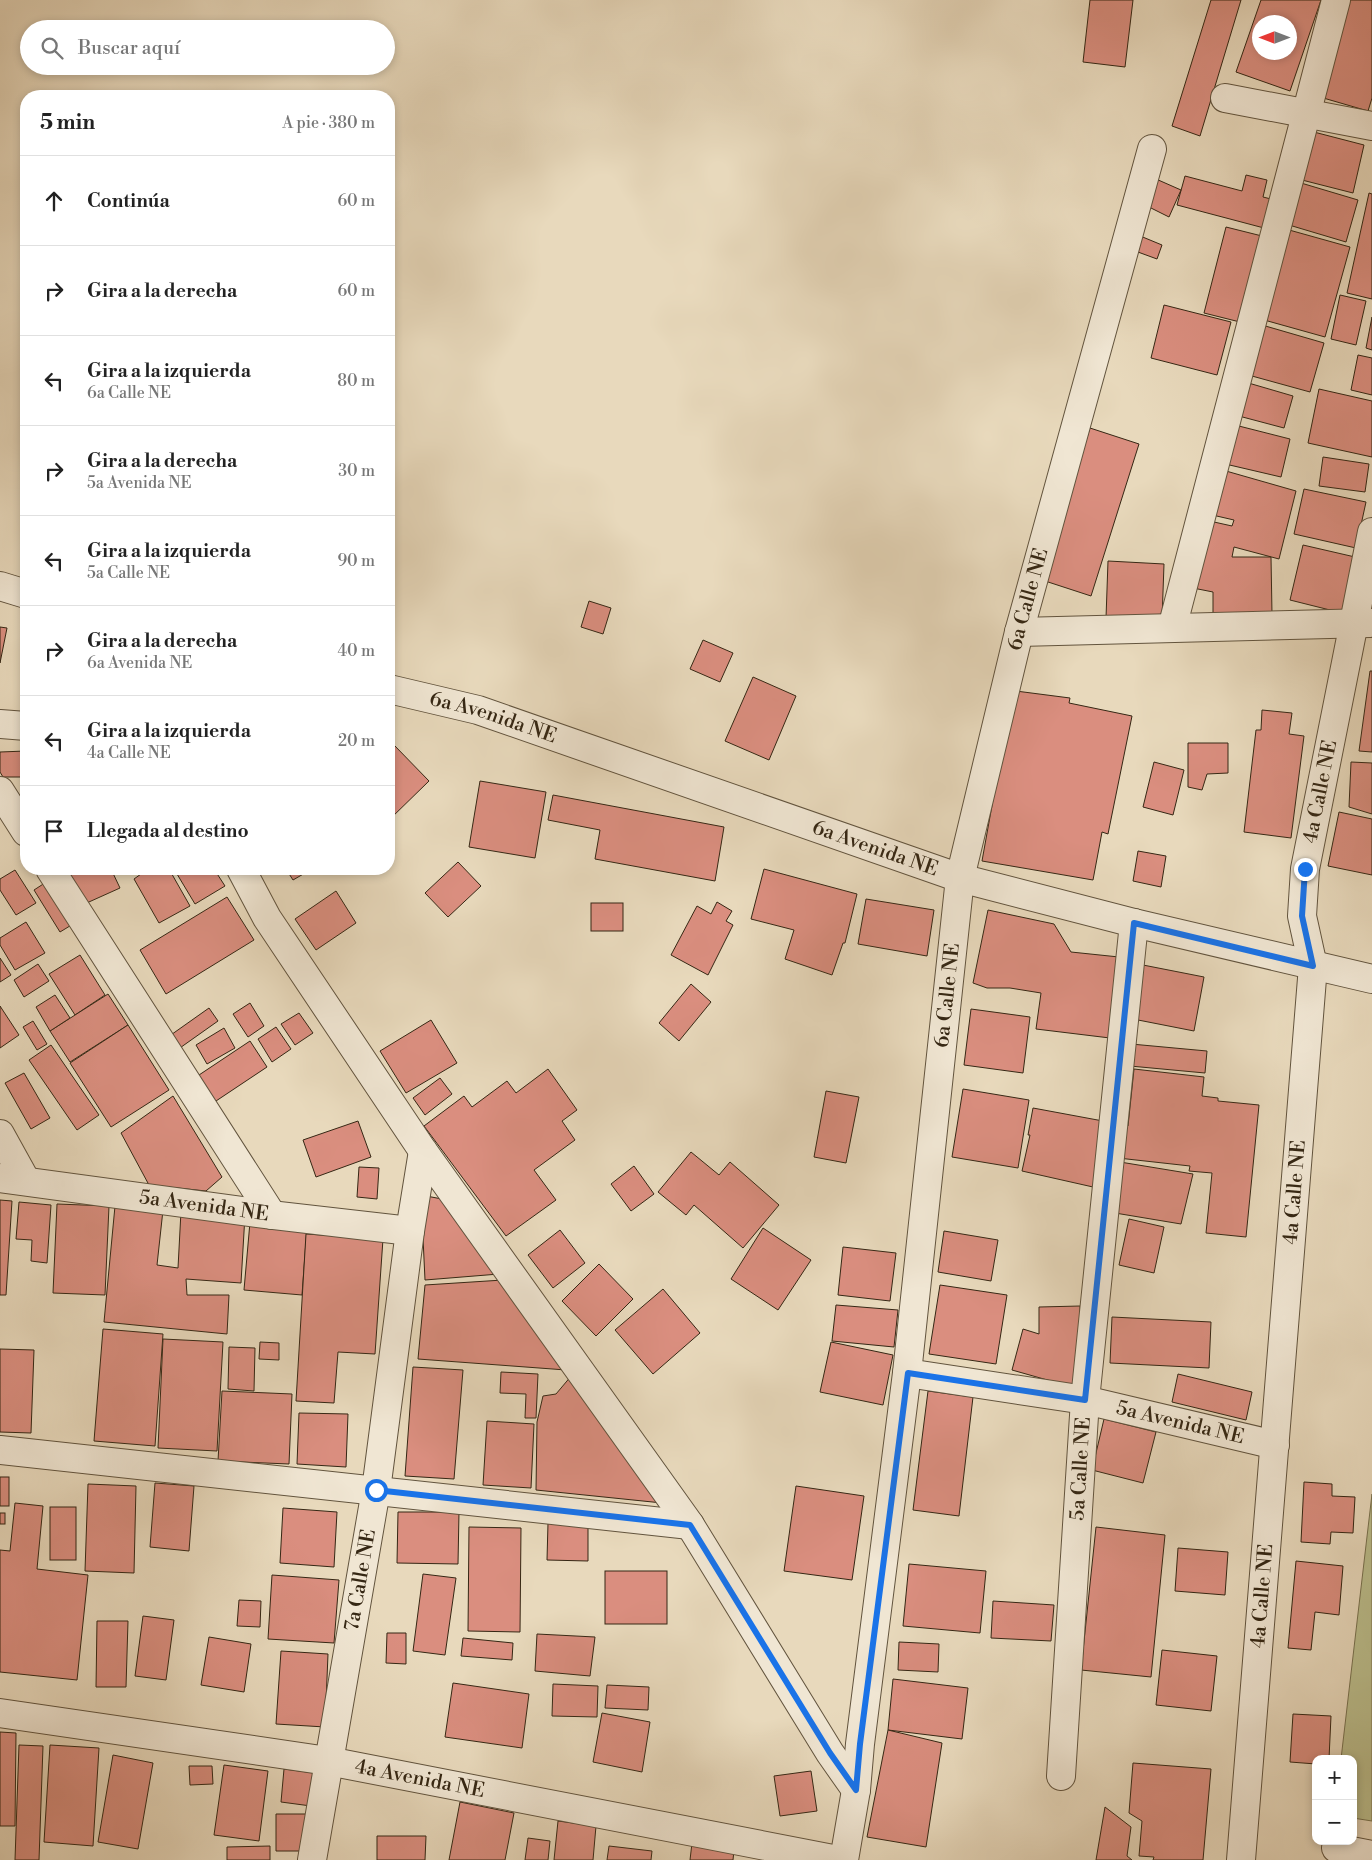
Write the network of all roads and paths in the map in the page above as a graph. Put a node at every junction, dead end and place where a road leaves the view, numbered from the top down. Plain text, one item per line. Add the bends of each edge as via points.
1 (1336, 0) edge
2 (1225, 98) dead end
3 (1306, 114) junction
4 (1372, 126) edge
5 (1152, 149) dead end
6 (1372, 532) edge
7 (0, 586) edge
8 (20, 592) edge
9 (1362, 623) edge
10 (1172, 628) junction
11 (1019, 632) junction
12 (395, 690) edge
13 (0, 724) edge
14 (20, 726) edge
15 (0, 791) edge
16 (20, 823) edge
17 (54, 875) edge
18 (244, 875) edge
19 (960, 878) junction
20 (1134, 923) junction
21 (1313, 966) junction
22 (1372, 979) edge
23 (0, 1134) edge
24 (424, 1151) junction
25 (13, 1180) edge
26 (272, 1215) junction
27 (410, 1231) junction
28 (908, 1373) junction
29 (1085, 1400) junction
30 (1275, 1445) junction
31 (0, 1450) edge
32 (376, 1490) junction
33 (690, 1525) junction
34 (0, 1713) edge
35 (328, 1761) junction
36 (1061, 1776) dead end
37 (856, 1790) junction
38 (1336, 1848) dead end
39 (1372, 1855) edge
40 (312, 1860) edge
41 (838, 1860) edge
42 (844, 1860) edge
43 (1241, 1860) edge

1 - 3 street
2 - 3 street
3 - 4 street
3 - 10 street
5 - 11 street, 6a Calle NE
6 - 9 street, 4a Calle NE
7 - 8 street
9 - 10 street
9 - 21 street, 4a Calle NE via 1305,869 1302,916
10 - 11 street
11 - 19 street, 6a Calle NE
12 - 19 street, 6a Avenida NE via 478,710
13 - 14 street
15 - 16 street
17 - 26 street
18 - 24 street via 267,918
19 - 20 street, 6a Avenida NE
19 - 28 street, 6a Calle NE
20 - 21 street, 6a Avenida NE
20 - 29 street, 5a Calle NE
21 - 22 street, 6a Avenida NE
21 - 30 street, 4a Calle NE
23 - 25 street
24 - 27 street, 7a Calle NE
24 - 33 street
25 - 26 street, 5a Avenida NE
26 - 27 street, 5a Avenida NE
27 - 32 street, 7a Calle NE
28 - 29 street, 5a Avenida NE
28 - 37 street, 6a Calle NE
29 - 30 street, 5a Avenida NE
29 - 36 street, 5a Calle NE
30 - 43 street, 4a Calle NE
31 - 32 street
32 - 33 street
32 - 35 street, 7a Calle NE
33 - 37 street
34 - 35 street, 4a Avenida NE
35 - 40 street, 7a Calle NE
35 - 41 street, 4a Avenida NE
37 - 42 street, 6a Calle NE
38 - 39 street

